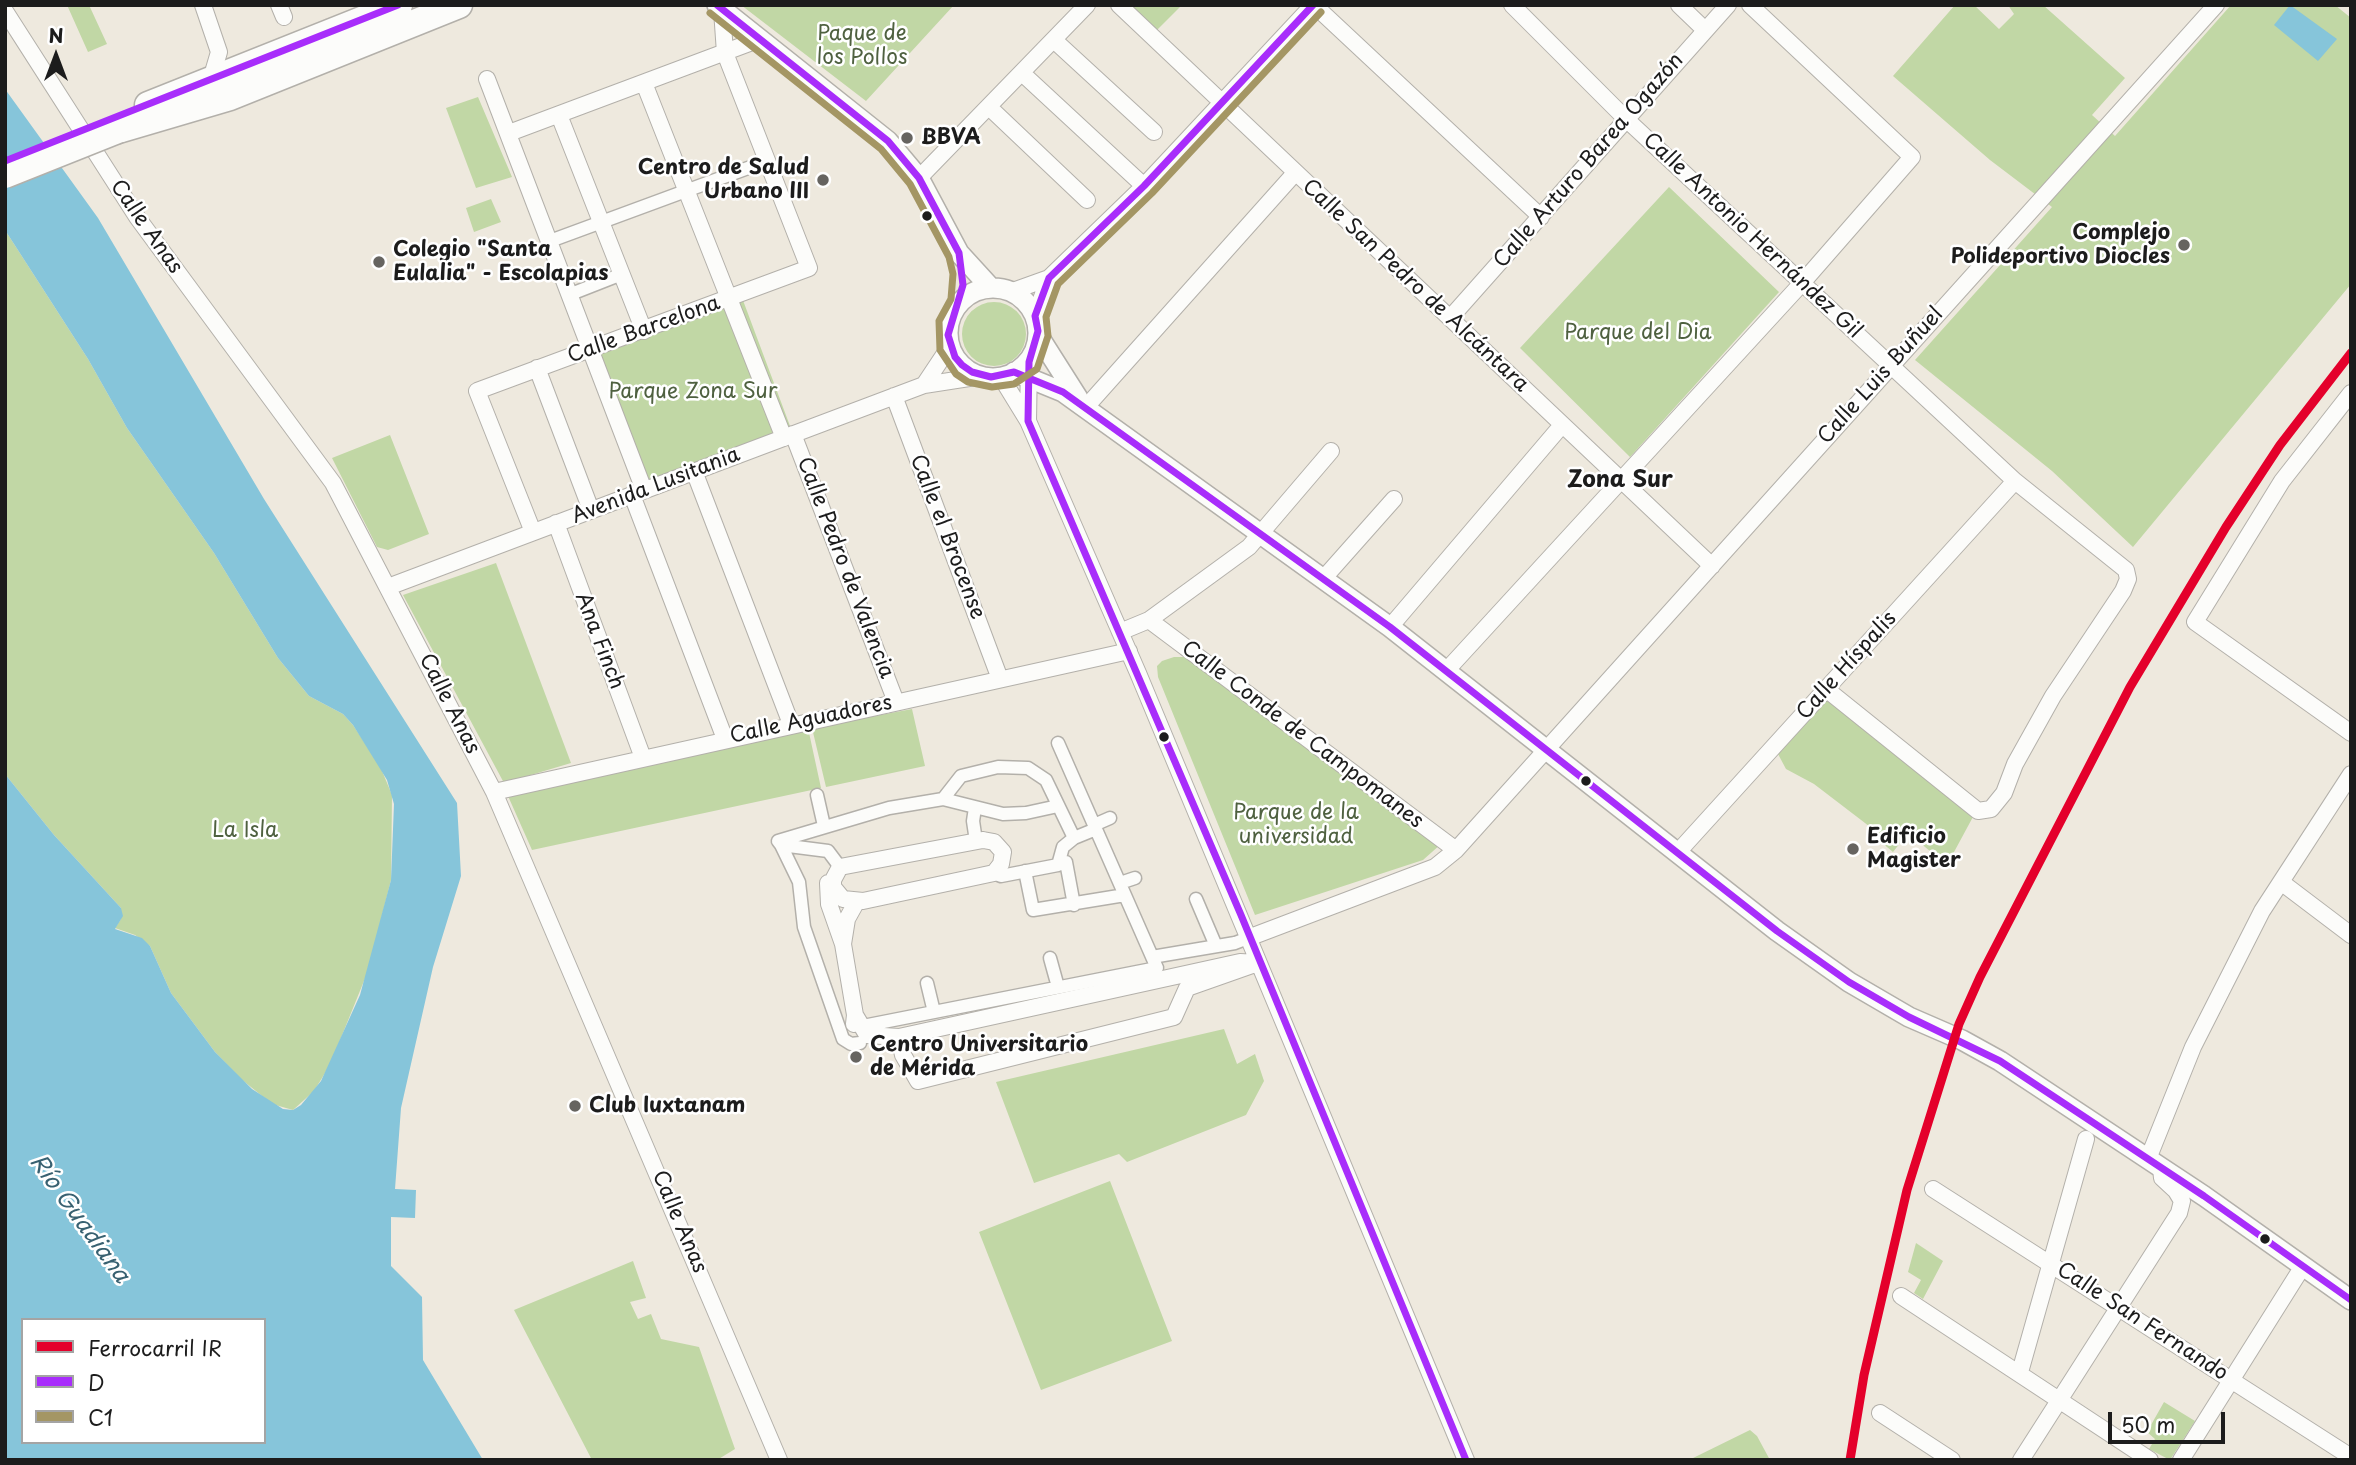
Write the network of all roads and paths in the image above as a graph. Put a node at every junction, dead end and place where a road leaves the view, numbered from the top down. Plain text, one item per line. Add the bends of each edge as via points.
1 (203, 5) edge
2 (372, 5) edge
3 (399, 5) edge
4 (422, 5) edge
5 (459, 5) edge
6 (1087, 5) edge
7 (1119, 5) edge
8 (1313, 5) edge
9 (1512, 5) edge
10 (1679, 5) edge
11 (1728, 5) edge
12 (1750, 5) edge
13 (2216, 5) edge
14 (720, 8) edge
15 (5, 11) edge
16 (1705, 30) junction
17 (760, 39) junction
18 (1055, 41) junction
19 (726, 53) junction
20 (214, 69) junction
21 (1023, 74) junction
22 (487, 79) dead end
23 (644, 83) junction
24 (1220, 103) junction
25 (990, 108) junction
26 (559, 115) junction
27 (1627, 120) junction
28 (116, 125) junction
29 (1154, 132) dead end
30 (509, 133) junction
31 (767, 160) junction
32 (5, 161) edge
33 (1295, 173) junction
34 (5, 175) edge
35 (919, 178) junction
36 (1143, 186) junction
37 (686, 191) junction
38 (1087, 200) dead end
39 (1541, 217) junction
40 (601, 222) junction
41 (550, 241) junction
42 (959, 253) junction
43 (622, 274) junction
44 (1049, 278) junction
45 (1802, 283) junction
46 (1001, 290) junction
47 (571, 294) junction
48 (729, 300) junction
49 (961, 302) junction
50 (1451, 317) junction
51 (1036, 326) junction
52 (644, 331) junction
53 (950, 346) junction
54 (592, 349) junction
55 (1890, 364) junction
56 (537, 368) junction
57 (1011, 373) junction
58 (923, 385) junction
59 (2351, 393) edge
60 (894, 396) junction
61 (1086, 407) junction
62 (1028, 421) junction
63 (1562, 425) junction
64 (788, 436) junction
65 (1331, 452) dead end
66 (694, 471) junction
67 (1620, 481) junction
68 (2015, 481) junction
69 (638, 493) junction
70 (1394, 499) dead end
71 (591, 510) junction
72 (556, 523) junction
73 (533, 532) junction
74 (1260, 534) junction
75 (1712, 566) junction
76 (1323, 579) junction
77 (388, 587) junction
78 (1149, 620) junction
79 (1390, 628) junction
80 (1120, 632) junction
81 (1129, 651) junction
82 (1446, 671) junction
83 (1000, 679) junction
84 (1826, 689) junction
85 (896, 702) junction
86 (791, 724) junction
87 (2351, 733) edge
88 (725, 739) junction
89 (1058, 743) dead end
90 (1547, 748) junction
91 (643, 758) junction
92 (2351, 774) edge
93 (494, 792) junction
94 (817, 795) dead end
95 (943, 799) junction
96 (1058, 806) junction
97 (975, 808) junction
98 (1110, 818) dead end
99 (824, 826) junction
100 (1095, 827) junction
101 (1074, 838) junction
102 (976, 841) junction
103 (781, 845) junction
104 (1456, 850) junction
105 (1678, 852) junction
106 (1058, 864) junction
107 (838, 870) junction
108 (1025, 871) junction
109 (994, 873) junction
110 (1135, 878) dead end
111 (2281, 882) junction
112 (1122, 889) junction
113 (1196, 899) dead end
114 (857, 901) junction
115 (1074, 905) junction
116 (2351, 935) edge
117 (1248, 937) junction
118 (843, 944) junction
119 (1216, 946) junction
120 (1152, 957) junction
121 (1050, 958) dead end
122 (1258, 962) junction
123 (1169, 978) junction
124 (927, 983) dead end
125 (1058, 987) junction
126 (1182, 997) junction
127 (934, 1012) junction
128 (859, 1020) junction
129 (900, 1037) junction
130 (860, 1043) junction
131 (902, 1055) junction
132 (2086, 1139) dead end
133 (2155, 1163) junction
134 (1933, 1189) dead end
135 (2051, 1262) junction
136 (2303, 1266) junction
137 (1901, 1296) dead end
138 (2351, 1300) edge
139 (2119, 1308) junction
140 (2020, 1372) junction
141 (2232, 1380) junction
142 (2060, 1400) junction
143 (1880, 1413) dead end
144 (2346, 1452) edge
145 (779, 1460) edge
146 (1466, 1460) edge
147 (1952, 1460) edge
148 (2021, 1460) edge
149 (2150, 1460) edge
150 (2181, 1460) edge

1 - 20 street via 219,52
2 - 20 highway
3 - 28 highway
4 - 28 highway
5 - 28 highway via 230,97
6 - 18 street
7 - 24 street, Calle San Pedro de Alcántara
8 - 24 street
8 - 39 street
9 - 27 street, Calle Antonio Hernández Gil
10 - 16 street
11 - 16 street, Calle Arturo Barea Ogazón
12 - 45 street via 1912,157
13 - 55 street, Calle Luis Buñuel
14 - 17 street
14 - 19 street
15 - 77 street, Calle Anas via 137,217 333,483
16 - 27 street, Calle Arturo Barea Ogazón
17 - 19 street
17 - 35 street via 888,141
18 - 21 street
18 - 29 street
19 - 23 street
19 - 31 street
20 - 28 highway
21 - 25 street
21 - 36 street
22 - 30 street
23 - 26 street
23 - 37 street, Calle Pedro de Valencia
24 - 33 street, Calle San Pedro de Alcántara
24 - 36 street
25 - 35 street
25 - 38 street
26 - 30 street
26 - 40 street
27 - 39 street, Calle Arturo Barea Ogazón
27 - 45 street, Calle Antonio Hernández Gil
28 - 32 highway
28 - 34 highway, bridge
30 - 41 street
31 - 37 street
31 - 48 street, Calle Barcelona via 809,268
33 - 50 street, Calle San Pedro de Alcántara
33 - 61 street
35 - 42 street
36 - 44 street
37 - 40 street
37 - 48 street, Calle Pedro de Valencia
39 - 50 street, Calle Arturo Barea Ogazón
40 - 41 street
40 - 43 street
41 - 47 street
42 - 46 street
42 - 49 street via 964,273
43 - 47 street
43 - 52 street
44 - 46 street
44 - 51 street
45 - 55 street, Calle Antonio Hernández Gil
45 - 67 street
46 - 49 street via 980,290
46 - 51 street via 1027,303
47 - 54 street
48 - 52 street, Calle Barcelona
48 - 64 street, Calle Pedro de Valencia
49 - 53 street via 949,323
50 - 63 street, Calle San Pedro de Alcántara
51 - 57 street
51 - 61 street via 1069,387
52 - 54 street, Calle Barcelona
53 - 57 street via 962,365
53 - 58 street
54 - 56 street, Calle Barcelona
54 - 69 street
55 - 68 street, Calle Antonio Hernández Gil
55 - 75 street, Calle Luis Buñuel
56 - 71 street
56 - 73 street, Calle Barcelona via 477,391
57 - 58 street, Avenida Lusitania
57 - 61 street via 1063,391
57 - 62 street
57 - 62 street
58 - 60 street, Avenida Lusitania
59 - 87 street via 2282,481 2195,622
60 - 64 street, Avenida Lusitania
60 - 83 street, Calle el Brocense
61 - 74 street
62 - 80 street
63 - 67 street, Calle San Pedro de Alcántara
63 - 79 street
64 - 66 street, Avenida Lusitania
64 - 85 street, Calle Pedro de Valencia
65 - 74 street
66 - 69 street, Avenida Lusitania
66 - 86 street
67 - 75 street, Calle San Pedro de Alcántara
67 - 82 street
68 - 84 street, Calle Híspalis
68 - 84 street, Calle Antonio Hernández Gil via 2126,570 2128,579 2053,696 2004,793 1991,809 1978,811
69 - 71 street, Avenida Lusitania
69 - 88 street
70 - 76 street
71 - 72 street, Avenida Lusitania
72 - 73 street, Avenida Lusitania
72 - 91 street, Ana Finch
73 - 77 street, Avenida Lusitania
74 - 76 street
74 - 78 street via 1250,547
75 - 90 street, Calle Luis Buñuel
76 - 79 street
77 - 93 street, Calle Anas
78 - 80 street
78 - 104 street, Calle Conde de Campomanes
79 - 82 street
80 - 81 street
81 - 83 street, Calle Aguadores
81 - 117 street
82 - 90 street
83 - 85 street, Calle Aguadores
84 - 105 street, Calle Híspalis
85 - 86 street, Calle Aguadores
86 - 88 street, Calle Aguadores
88 - 91 street, Calle Aguadores
89 - 100 street
90 - 104 street, Calle Luis Buñuel
90 - 105 street
91 - 93 street, Calle Aguadores
92 - 111 street
93 - 145 street, Calle Anas
94 - 99 street
95 - 96 street via 961,776 998,767 1028,768 1046,780
95 - 97 street
95 - 99 street
96 - 97 street via 1003,814
96 - 101 street
97 - 102 street
98 - 100 street
99 - 103 street via 778,841
100 - 101 street
100 - 112 street
101 - 106 street via 1063,847
102 - 107 street
102 - 109 street via 994,842 1003,852
103 - 107 street via 828,851
103 - 130 street via 799,882 804,927 843,1039
104 - 117 street, Calle Luis Buñuel via 1435,867
105 - 133 street via 1849,982 1909,1017 2000,1060
106 - 108 street
106 - 115 street via 1066,862
107 - 114 street via 833,880 837,894
107 - 118 street via 827,887
108 - 109 street
108 - 115 street via 1033,910
109 - 114 street
110 - 112 street
111 - 116 street
111 - 133 street via 2193,1047
112 - 115 street
112 - 120 street
113 - 119 street
114 - 118 street via 847,919
117 - 119 street
117 - 122 street
118 - 128 street
119 - 120 street
120 - 125 street via 1157,968
121 - 125 street
122 - 123 street
122 - 126 street via 1187,988
122 - 146 street
123 - 126 street via 1180,987
123 - 129 street
124 - 127 street
125 - 127 street
126 - 131 street via 1174,1017 918,1082
127 - 128 street
128 - 129 street via 867,1035
128 - 130 street via 853,1028
129 - 131 street
130 - 131 street via 894,1049
132 - 135 street
133 - 136 street
133 - 139 street via 2182,1201 2179,1213
134 - 135 street, Calle San Fernando
135 - 139 street, Calle San Fernando
135 - 140 street
136 - 138 street
136 - 141 street
137 - 140 street
139 - 141 street, Calle San Fernando
139 - 142 street
140 - 142 street
141 - 144 street, Calle San Fernando
141 - 150 street
142 - 148 street
142 - 149 street
143 - 147 street

